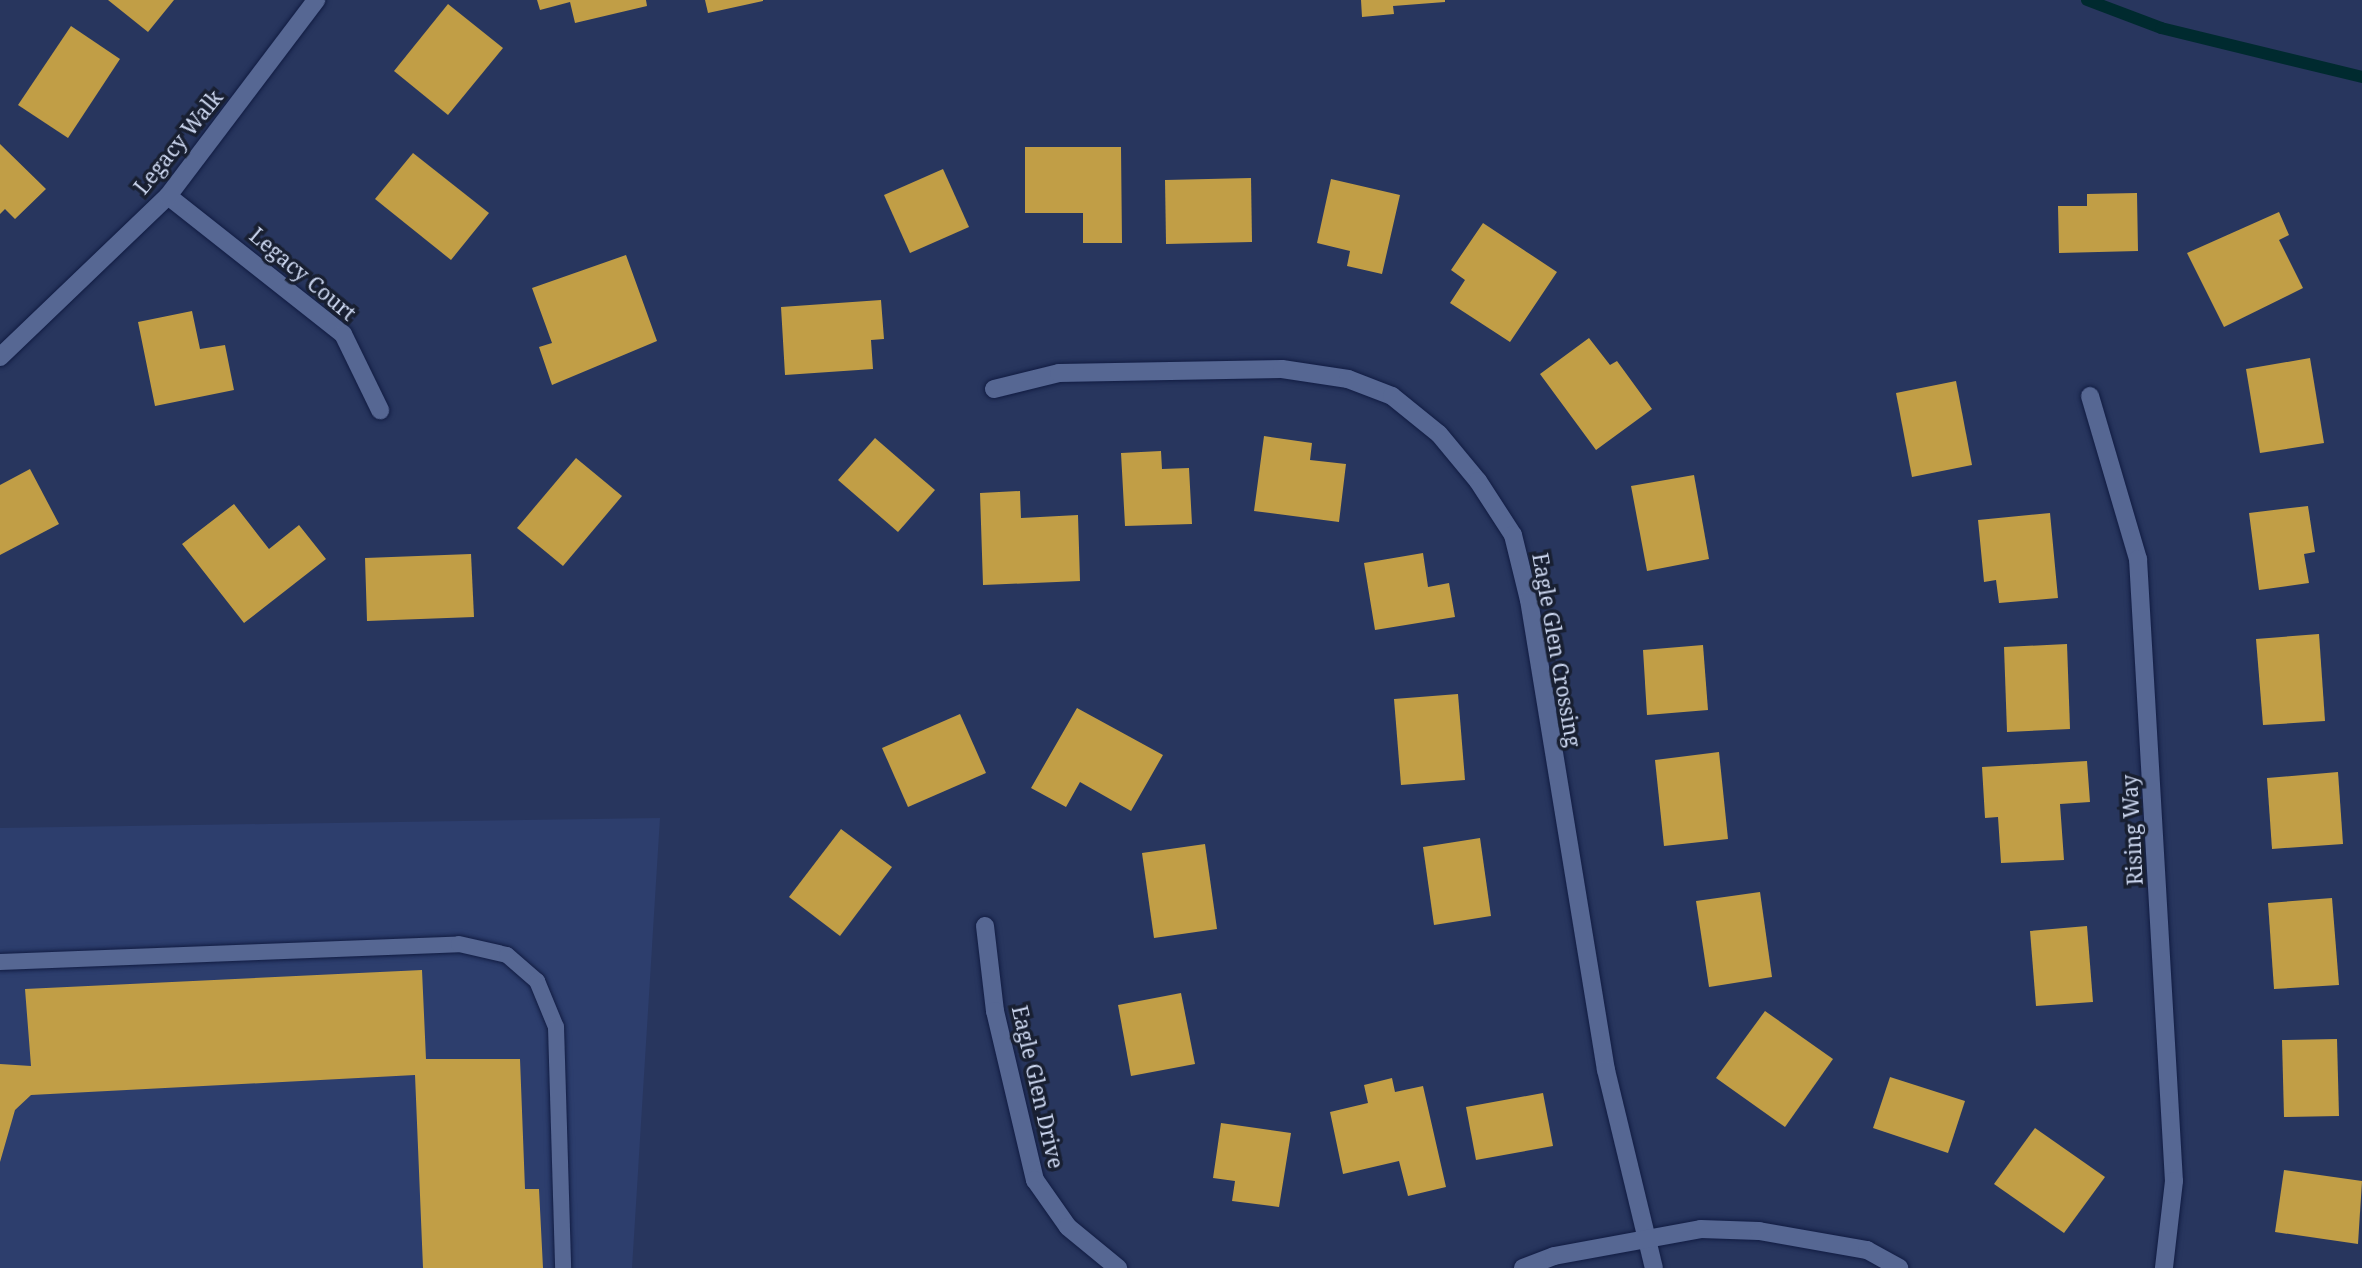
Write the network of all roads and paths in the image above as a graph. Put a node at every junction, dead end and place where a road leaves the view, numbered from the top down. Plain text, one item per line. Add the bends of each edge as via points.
1 (316, 0) edge
2 (168, 196) junction
3 (0, 358) edge
4 (994, 389) dead end
5 (2090, 396) dead end
6 (380, 410) dead end
7 (985, 926) dead end
8 (0, 962) edge
9 (1642, 1239) junction
10 (563, 1268) edge
11 (1118, 1268) edge
12 (1523, 1268) edge
13 (1654, 1268) edge
14 (1899, 1268) edge
15 (2164, 1268) edge

1 - 2 street, Legacy Walk
2 - 3 street, Legacy Walk
2 - 6 street, Legacy Court via 343,334
4 - 9 street, Eagle Glen Crossing via 1059,373 1282,369 1348,379 1401,404 1439,433 1478,481 1513,535 1529,600 1571,879
5 - 15 street, Rising Way via 2138,559 2174,1181
7 - 11 street, Eagle Glen Drive via 995,1011 1035,1180 1068,1227
8 - 10 lane via 459,944 507,955 537,981 555,1027
9 - 12 street
9 - 13 street, Eagle Glen Crossing
9 - 14 street via 1701,1229 1759,1231 1867,1250

